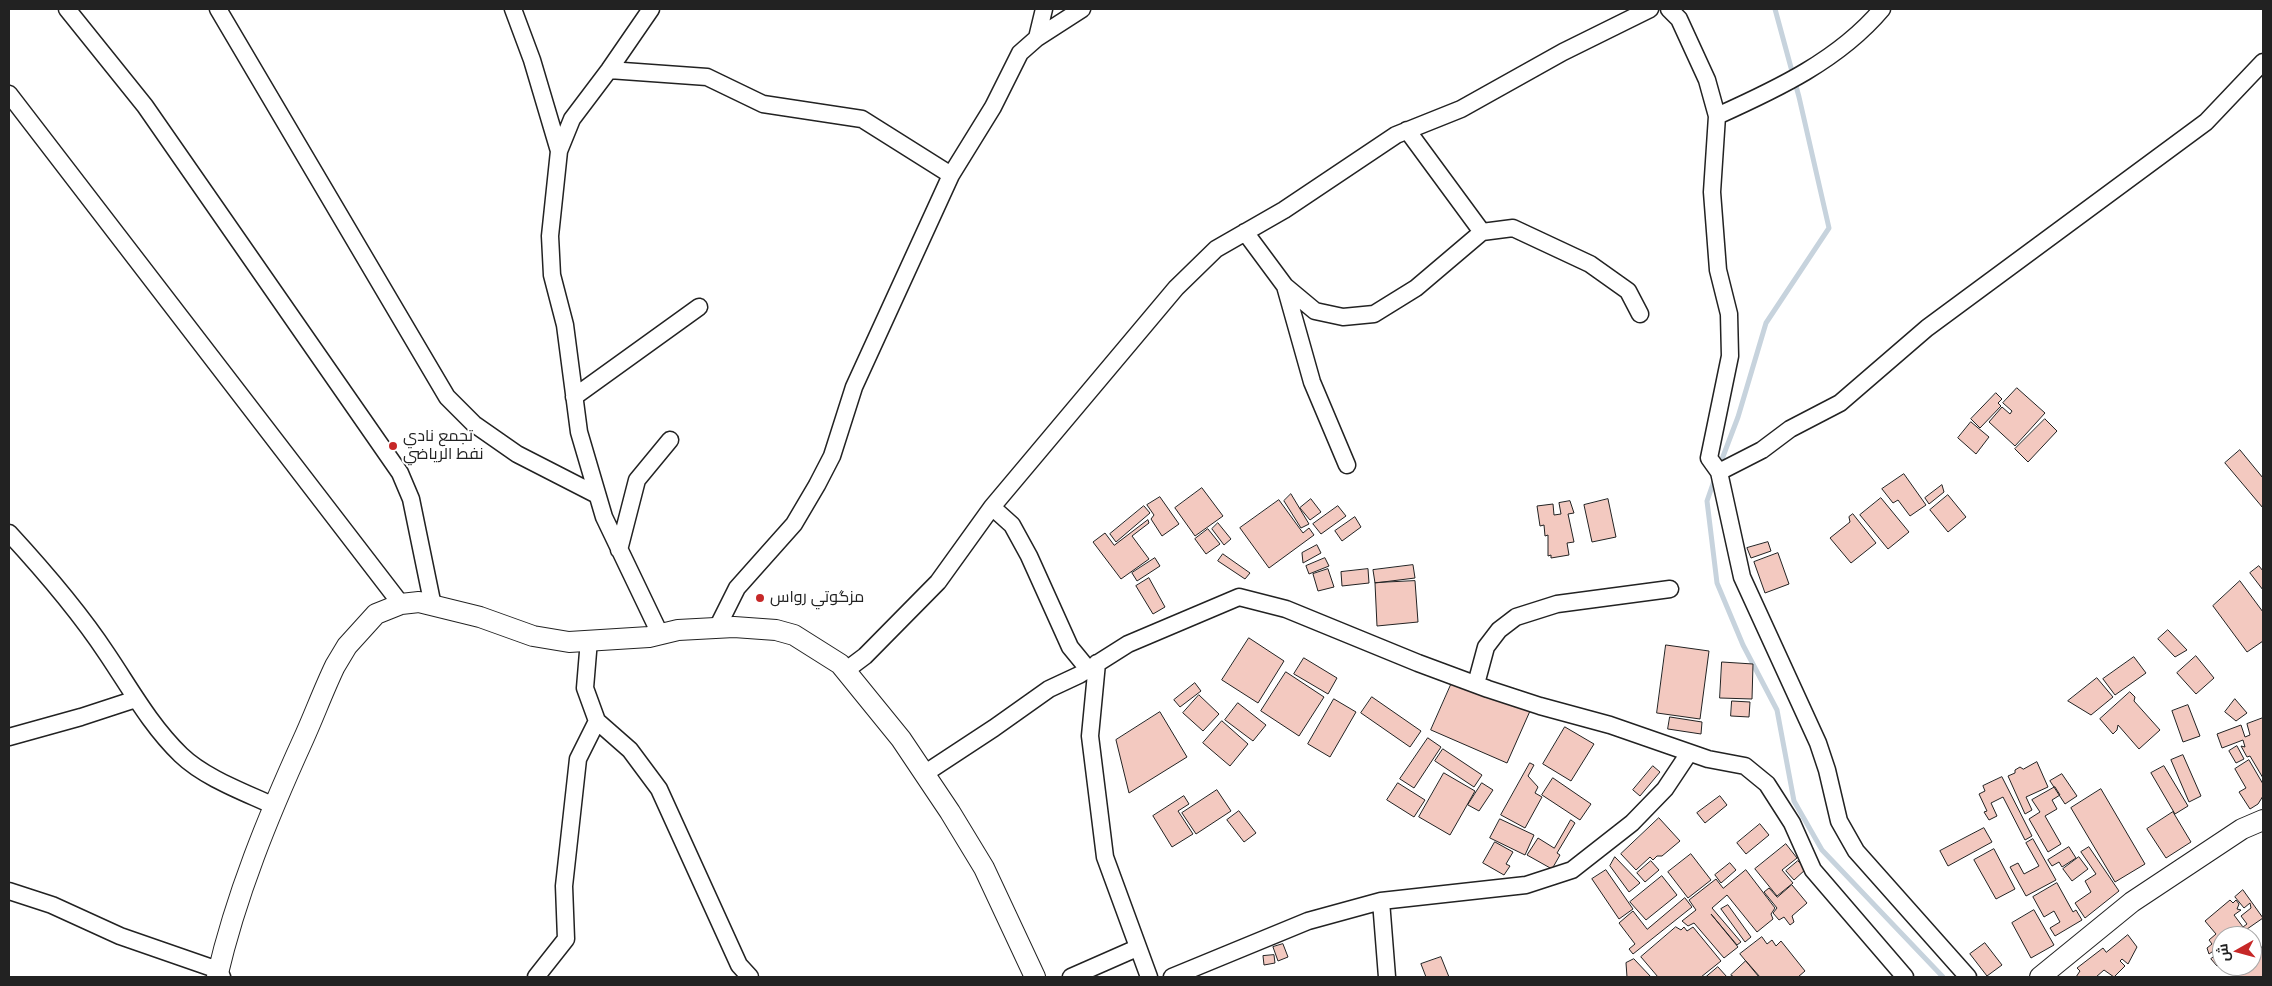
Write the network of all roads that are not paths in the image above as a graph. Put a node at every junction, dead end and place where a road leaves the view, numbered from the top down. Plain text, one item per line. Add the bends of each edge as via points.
1 (67, 9) edge
2 (218, 9) edge
3 (513, 9) edge
4 (651, 9) edge
5 (1044, 9) edge
6 (1082, 9) edge
7 (1650, 9) edge
8 (1669, 9) edge
9 (1882, 9) edge
10 (1037, 38) junction
11 (2263, 62) edge
12 (609, 70) junction
13 (9, 94) edge
14 (1717, 116) junction
15 (1406, 130) junction
16 (559, 151) junction
17 (951, 175) junction
18 (1245, 232) junction
19 (1482, 232) junction
20 (1285, 286) junction
21 (700, 307) dead end
22 (1640, 314) dead end
23 (574, 397) junction
24 (670, 440) dead end
25 (1347, 465) dead end
26 (1719, 472) junction
27 (597, 495) junction
28 (992, 507) junction
29 (9, 533) edge
30 (619, 550) junction
31 (1670, 589) dead end
32 (401, 604) junction
33 (433, 606) junction
34 (717, 628) junction
35 (660, 634) junction
36 (589, 640) junction
37 (1093, 666) junction
38 (846, 672) junction
39 (1476, 684) junction
40 (136, 698) junction
41 (597, 720) junction
42 (9, 737) edge
43 (1689, 753) junction
44 (924, 774) junction
45 (274, 806) junction
46 (2263, 820) edge
47 (9, 891) edge
48 (1381, 901) junction
49 (1137, 948) junction
50 (219, 975) edge
51 (536, 977) edge
52 (750, 977) edge
53 (1035, 977) edge
54 (1071, 977) edge
55 (1149, 977) edge
56 (1172, 977) edge
57 (1387, 977) edge
58 (1905, 977) edge
59 (1968, 977) edge
60 (2040, 977) edge

1 - 33 street via 145,106 400,473 411,499
2 - 27 street via 447,396 474,424 517,454
3 - 16 street
4 - 12 street
5 - 10 street
6 - 10 street
7 - 15 street via 1563,52 1461,109
8 - 14 street via 1679,19 1707,80
9 - 14 street via 1836,52 1782,86
10 - 17 street via 1020,53
11 - 26 street via 2206,122 1927,328 1840,403
12 - 16 street via 572,119
12 - 17 street via 707,77 763,104 862,120
13 - 32 street
14 - 26 street via 1712,192 1718,270 1729,314 1730,356 1710,458
15 - 18 street
15 - 19 street
16 - 23 street via 550,236 552,275 565,325
17 - 34 street via 854,387 832,456 794,524 737,588
18 - 20 street
18 - 28 street via 1216,249 1176,288
19 - 20 street via 1416,288 1374,314 1342,317 1315,311
19 - 22 street via 1513,228 1590,264 1628,291
20 - 25 street via 1312,382
21 - 23 street
23 - 27 street via 579,432
24 - 30 street via 637,480
26 - 59 street via 1742,577 1818,743 1839,821 1856,851
27 - 30 street
28 - 37 street via 1012,525 1070,647
28 - 38 street via 938,582
29 - 40 street via 67,598
30 - 35 street
31 - 39 street via 1557,604 1516,617 1499,630 1486,648
32 - 33 street via 419,602
32 - 45 street via 376,614 347,646 320,696
33 - 36 street via 552,640
34 - 35 street
34 - 38 street via 776,630 794,634 822,651
35 - 36 street
36 - 41 street via 585,688
37 - 39 street via 1128,644 1240,597 1286,609
37 - 44 street via 1049,688
37 - 49 street via 1090,736 1105,857
38 - 44 street via 871,700
39 - 43 street
40 - 42 street
40 - 45 street via 182,756 225,784
41 - 51 street via 578,759 564,886 566,939
41 - 52 street via 630,750 659,789 738,965
43 - 48 street via 1665,789 1632,823 1572,870 1526,885
43 - 58 street via 1745,766 1767,784 1792,823 1813,870
44 - 53 street via 984,868
45 - 50 street via 228,928
46 - 60 street via 2242,829 2132,902
47 - 50 street via 52,905
48 - 56 street via 1308,922
48 - 57 street
49 - 54 street
49 - 55 street

